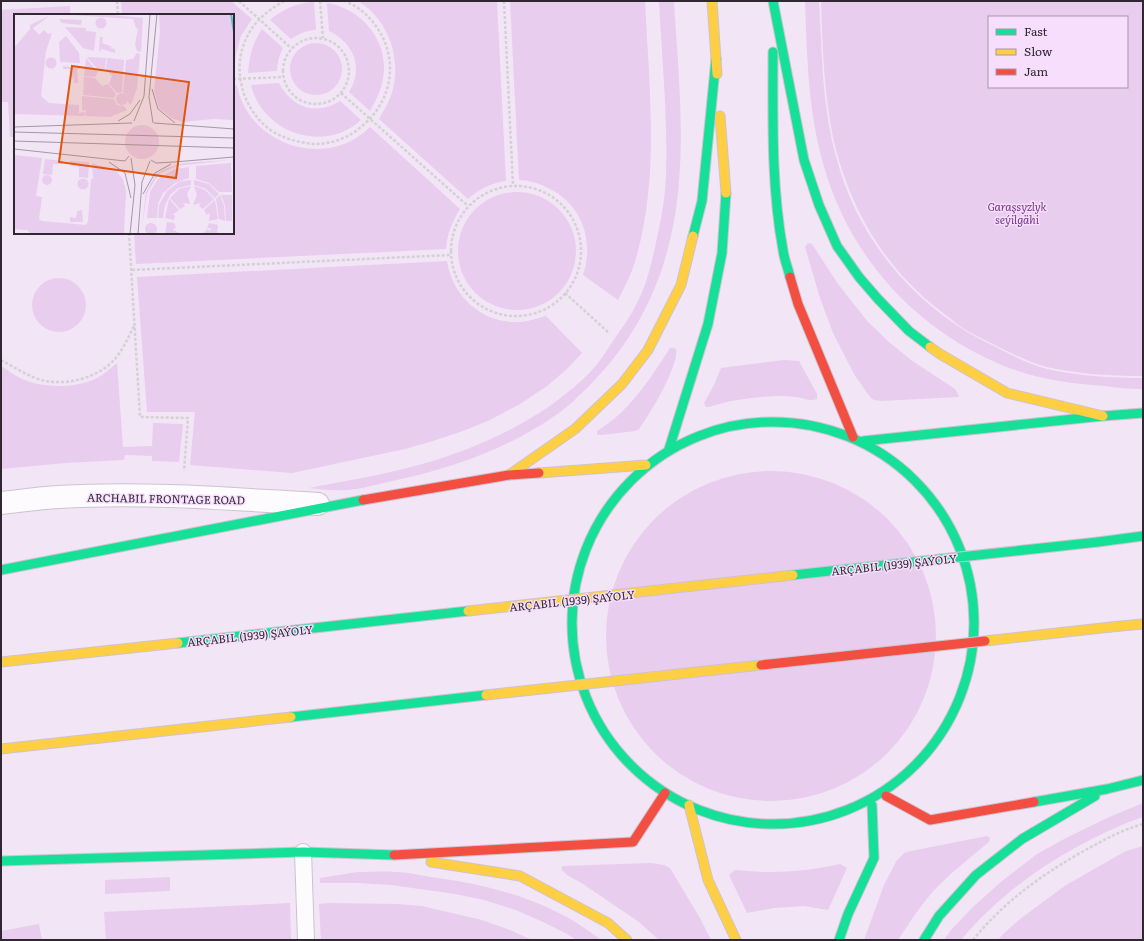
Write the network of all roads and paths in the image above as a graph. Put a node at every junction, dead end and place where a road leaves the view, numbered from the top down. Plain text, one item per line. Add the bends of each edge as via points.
1 (117, 1) edge
2 (239, 1) edge
3 (284, 1) edge
4 (320, 1) edge
5 (345, 1) edge
6 (504, 1) edge
7 (712, 1) edge
8 (773, 1) edge
9 (118, 14) edge
10 (259, 19) junction
11 (323, 38) junction
12 (291, 48) junction
13 (716, 59) junction
14 (283, 77) junction
15 (234, 79) edge
16 (240, 79) junction
17 (341, 93) junction
18 (370, 119) junction
19 (513, 185) junction
20 (468, 206) junction
21 (130, 234) edge
22 (450, 255) junction
23 (132, 270) junction
24 (565, 293) junction
25 (134, 324) junction
26 (608, 332) dead end
27 (1, 360) edge
28 (1143, 413) edge
29 (1103, 416) junction
30 (853, 437) junction
31 (863, 441) junction
32 (669, 449) junction
33 (646, 465) junction
34 (184, 473) dead end
35 (509, 475) junction
36 (1, 503) edge
37 (332, 505) junction
38 (1143, 536) edge
39 (1, 570) edge
40 (1143, 624) edge
41 (1, 662) edge
42 (1, 749) edge
43 (1143, 780) edge
44 (1107, 789) junction
45 (665, 793) junction
46 (886, 796) junction
47 (872, 804) junction
48 (689, 805) junction
49 (1143, 824) edge
50 (302, 852) junction
51 (385, 855) junction
52 (1, 861) edge
53 (306, 940) edge
54 (627, 940) edge
55 (736, 940) edge
56 (839, 940) edge
57 (924, 940) edge
58 (973, 940) edge

1 - 9 path
2 - 10 path
3 - 10 path
4 - 11 path
5 - 18 path via 372,20 382,35 388,52 388,88 381,105
6 - 19 path
7 - 13 main road
8 - 29 main road via 804,160 819,205 837,246 859,277 909,331 940,354 1007,393
8 - 30 main road via 773,151 783,251 798,304
10 - 12 path
10 - 16 path via 242,50
11 - 12 path via 311,38
11 - 17 path via 342,50 348,61 350,72
12 - 14 path via 284,59
13 - 32 main road via 726,189 722,253 708,324
13 - 35 main road via 702,201 681,285 648,350 622,384 575,429
14 - 16 path
14 - 17 path via 290,92 298,100 309,104 332,101
15 - 16 path
16 - 18 path via 248,103 258,118 271,130 287,139 323,144 356,131
17 - 18 path
18 - 20 path
19 - 20 path via 483,194
19 - 24 path via 529,186 557,200 568,211 576,225 581,240 581,256 578,272
20 - 22 path via 453,229
21 - 23 path
22 - 23 path
22 - 24 path via 455,276 463,290 487,310 502,315 534,314 548,308
23 - 25 path
24 - 26 path
25 - 27 path via 126,344 114,360 101,371 82,379 45,381 23,373
25 - 34 path via 140,417 188,418
28 - 29 main road
29 - 31 main road
30 - 31 main road
30 - 32 main road via 780,420 722,427
31 - 46 main road via 905,469 938,506 962,550 974,598 973,648 960,696 936,740
32 - 33 main road
33 - 35 main road
33 - 45 main road via 613,499 588,540 574,586 571,633 579,680 598,724 627,762
35 - 37 main road
36 - 37 street, ARCHABIL FRONTAGE ROAD via 115,495
37 - 39 main road
38 - 41 main road, ARÇABIL (1939) ŞAÝOLY, bridge
40 - 42 main road, bridge
43 - 44 main road
44 - 46 main road via 930,820
44 - 57 main road via 1022,839 976,875 939,916
45 - 48 main road
45 - 51 main road via 633,842
46 - 47 main road
47 - 48 main road via 830,815 782,823 735,820
47 - 56 main road via 874,858
48 - 55 main road via 708,880
49 - 58 path via 1110,837 1049,871 1010,901
50 - 51 main road
50 - 52 main road
50 - 53 lane
51 - 54 main road via 520,876 608,923

